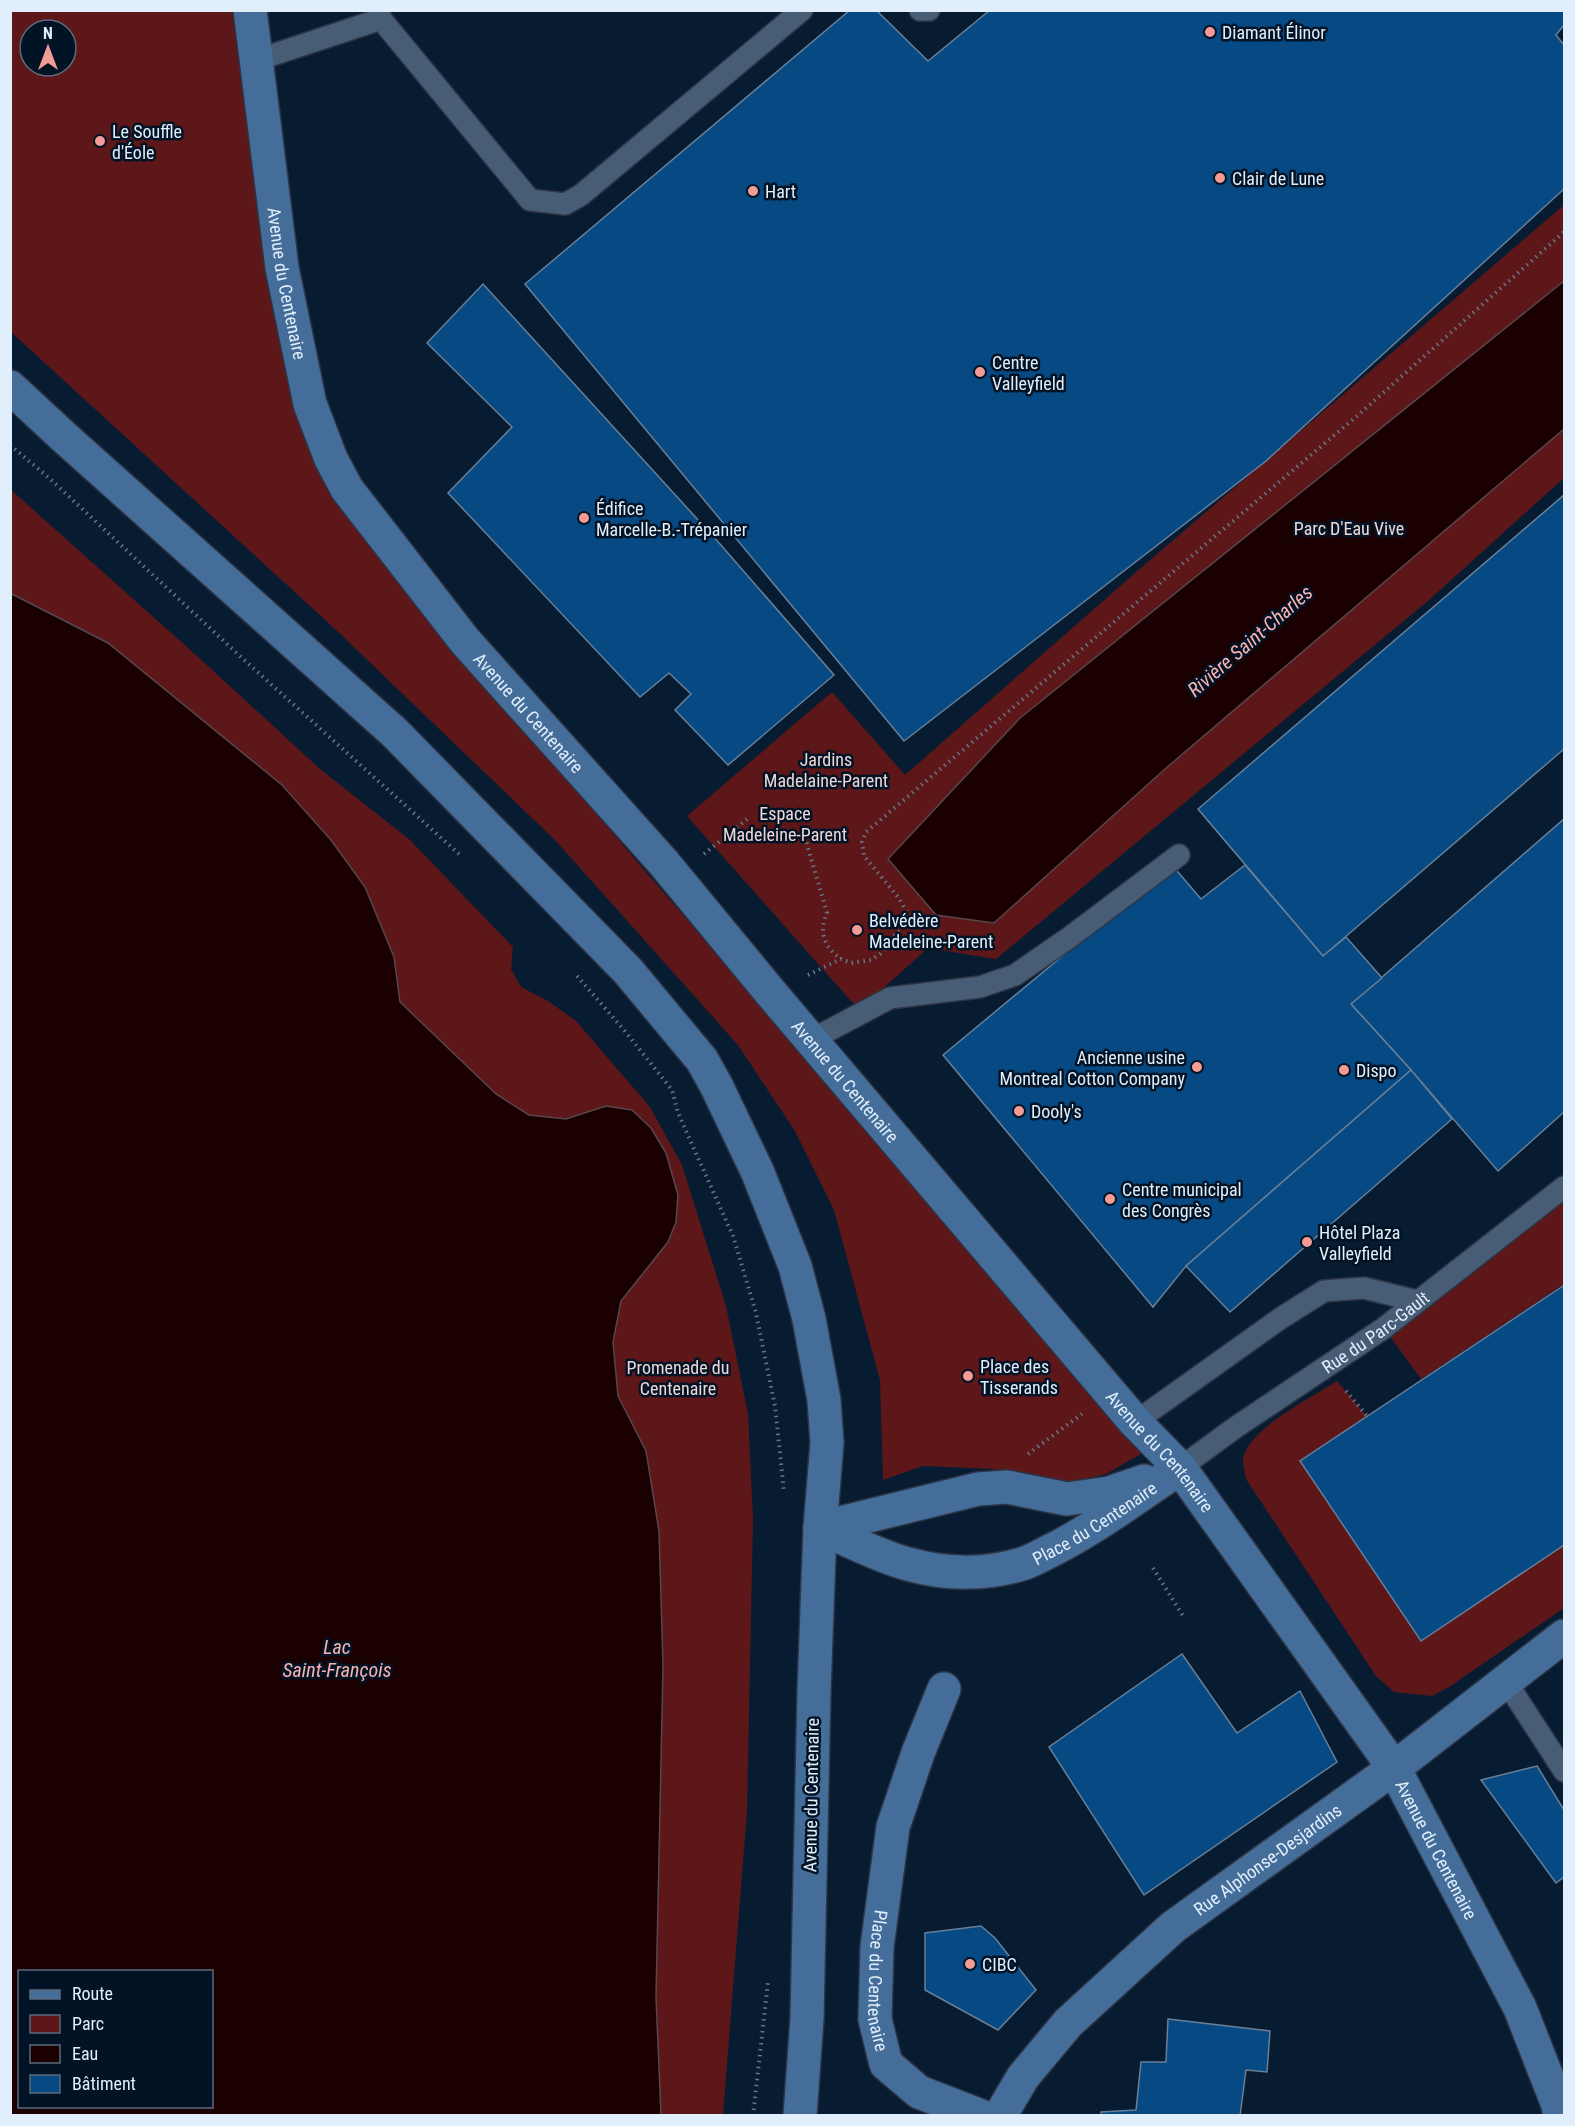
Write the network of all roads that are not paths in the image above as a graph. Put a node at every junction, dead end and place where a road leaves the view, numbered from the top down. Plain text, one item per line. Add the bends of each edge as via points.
1 (250, 10) edge
2 (802, 10) edge
3 (920, 10) edge
4 (929, 10) edge
5 (380, 15) edge
6 (256, 60) junction
7 (10, 387) edge
8 (1179, 855) dead end
9 (811, 1040) junction
10 (1564, 1187) edge
11 (1417, 1301) junction
12 (1135, 1422) junction
13 (1180, 1468) junction
14 (820, 1528) junction
15 (1564, 1636) edge
16 (1505, 1680) junction
17 (944, 1689) dead end
18 (1394, 1768) junction
19 (1564, 1771) edge
20 (807, 2018) junction
21 (800, 2115) edge
22 (816, 2115) edge
23 (981, 2115) edge
24 (1000, 2115) edge
25 (1560, 2115) edge

1 - 6 main road, Avenue du Centenaire
2 - 5 lane via 581,195 565,204 530,200
3 - 4 lane
5 - 6 lane
6 - 9 main road, Avenue du Centenaire via 282,268 310,404 347,489 465,640 663,862
7 - 14 main road, Avenue du Centenaire via 395,734 628,971 702,1060 758,1173 795,1266 809,1319 824,1400 827,1443
8 - 9 lane via 1015,975 980,987 890,998
9 - 12 main road, Avenue du Centenaire
10 - 11 lane, Rue du Parc-Gault
11 - 12 lane via 1364,1288 1324,1291
11 - 13 lane, Rue du Parc-Gault via 1384,1328
12 - 13 main road, Avenue du Centenaire
13 - 14 main road, Place du Centenaire via 1109,1493 1067,1499 1007,1488 978,1489
13 - 14 main road, Place du Centenaire via 1074,1538 1027,1562 1003,1569 944,1572 908,1564
13 - 18 main road, Avenue du Centenaire
14 - 20 main road, Avenue du Centenaire
15 - 16 main road, Rue Alphonse-Desjardins
16 - 18 main road, Rue Alphonse-Desjardins
16 - 19 lane
17 - 23 main road, Place du Centenaire via 893,1827 877,1947 875,2019 886,2064 919,2092
18 - 24 main road, Rue Alphonse-Desjardins via 1173,1927 1068,2023 1023,2078
18 - 25 main road, Avenue du Centenaire via 1520,2008
20 - 21 main road, Avenue du Centenaire
20 - 22 main road

